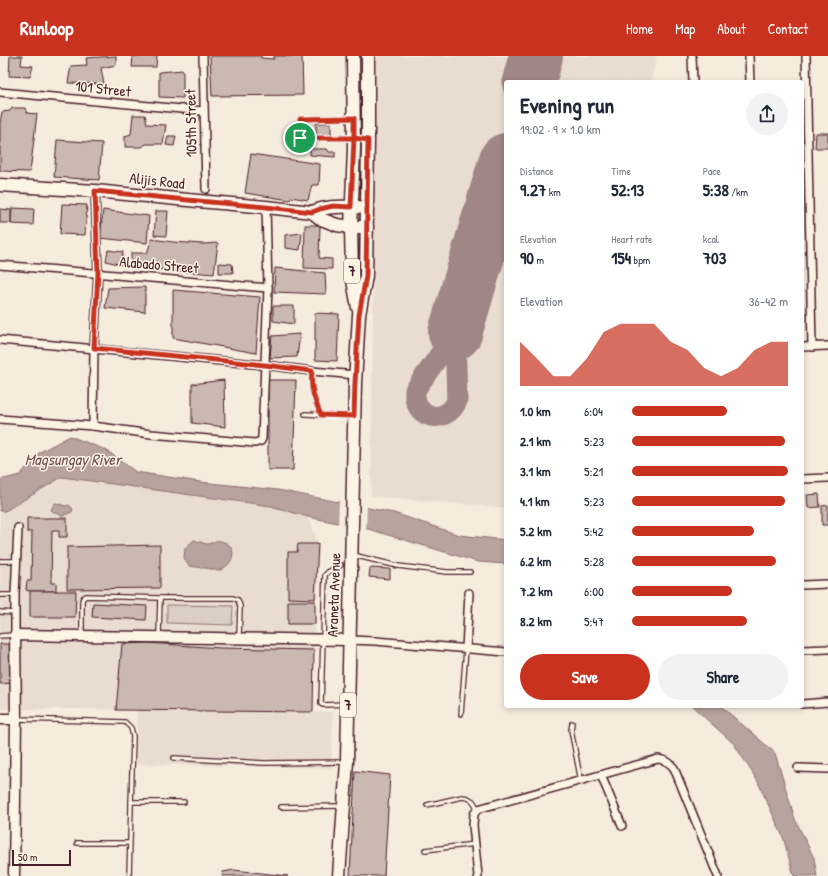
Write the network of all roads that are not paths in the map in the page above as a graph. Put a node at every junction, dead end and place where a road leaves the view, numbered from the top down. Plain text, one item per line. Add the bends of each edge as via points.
1 (202, 56) edge
2 (353, 56) edge
3 (368, 56) edge
4 (692, 56) edge
5 (749, 56) edge
6 (806, 56) edge
7 (693, 80) edge
8 (750, 80) edge
9 (0, 92) edge
10 (203, 112) junction
11 (354, 118) junction
12 (354, 138) junction
13 (368, 140) junction
14 (0, 184) edge
15 (206, 189) dead end
16 (95, 191) junction
17 (266, 207) junction
18 (351, 207) junction
19 (368, 207) junction
20 (312, 212) junction
21 (351, 227) junction
22 (367, 227) junction
23 (0, 265) edge
24 (98, 273) junction
25 (268, 288) junction
26 (359, 315) junction
27 (0, 340) edge
28 (812, 346) junction
29 (828, 346) edge
30 (804, 347) edge
31 (94, 348) junction
32 (265, 365) junction
33 (312, 371) junction
34 (356, 375) junction
35 (305, 414) dead end
36 (321, 415) junction
37 (354, 416) junction
38 (0, 419) edge
39 (92, 426) junction
40 (804, 478) edge
41 (828, 478) edge
42 (18, 528) dead end
43 (352, 555) junction
44 (0, 561) edge
45 (16, 561) junction
46 (341, 565) dead end
47 (470, 572) dead end
48 (828, 584) edge
49 (804, 585) edge
50 (469, 593) dead end
51 (0, 594) edge
52 (14, 595) junction
53 (160, 598) junction
54 (0, 612) edge
55 (14, 613) junction
56 (15, 635) junction
57 (0, 636) edge
58 (82, 636) junction
59 (159, 637) junction
60 (239, 638) junction
61 (323, 639) junction
62 (349, 640) junction
63 (466, 649) junction
64 (828, 649) edge
65 (804, 650) edge
66 (504, 652) edge
67 (828, 702) edge
68 (348, 704) junction
69 (804, 704) edge
70 (461, 714) dead end
71 (0, 718) edge
72 (16, 719) junction
73 (572, 723) dead end
74 (174, 758) dead end
75 (346, 762) junction
76 (798, 768) dead end
77 (828, 769) edge
78 (601, 776) junction
79 (581, 781) junction
80 (131, 802) junction
81 (184, 802) dead end
82 (427, 805) dead end
83 (281, 806) dead end
84 (344, 806) junction
85 (478, 809) junction
86 (622, 826) dead end
87 (77, 843) dead end
88 (129, 843) junction
89 (476, 844) junction
90 (425, 850) dead end
91 (14, 876) edge
92 (129, 876) edge
93 (340, 876) edge
94 (478, 876) edge
95 (718, 876) edge

1 - 10 street, 105th Street
2 - 11 main road, Araneta Avenue / 7
3 - 13 main road, Araneta Avenue / 7
4 - 7 street
5 - 8 street
6 - 28 street
9 - 10 street, 101 Street
10 - 15 street, 105th Street
11 - 12 main road, Araneta Avenue / 7
11 - 12 lane via 300,119 300,138
12 - 13 lane
12 - 18 main road, Araneta Avenue / 7
13 - 19 main road, Araneta Avenue / 7
14 - 16 main road, Alijis Road
16 - 17 main road, Alijis Road
16 - 24 street
17 - 20 main road, Alijis Road
17 - 25 street
18 - 19 main road, Alijis Road
18 - 20 main road, Alijis Road via 333,206
18 - 21 main road, Araneta Avenue / 7
19 - 22 main road, Araneta Avenue / 7
20 - 21 main road, Alijis Road via 330,223
21 - 22 main road, Alijis Road
21 - 26 main road, Araneta Avenue / 7 via 352,275
22 - 26 main road, Araneta Avenue / 7 via 366,276
23 - 24 street, Alabado Street
24 - 25 street, Alabado Street
24 - 31 street
25 - 32 street
26 - 34 main road, Araneta Avenue / 7
27 - 31 street
28 - 29 street
28 - 30 street
31 - 32 street
31 - 39 street
32 - 33 street
32 - 39 street via 261,441 255,443 151,434
33 - 34 street
33 - 36 lane via 312,389
34 - 37 main road, Araneta Avenue / 7
35 - 36 lane
36 - 37 lane
37 - 43 main road, Araneta Avenue / 7
38 - 39 street
40 - 41 street
42 - 45 street
43 - 47 lane via 398,566
43 - 62 main road, Araneta Avenue / 7
44 - 45 lane
45 - 52 street
46 - 61 lane via 325,576
48 - 49 street
50 - 63 street
51 - 52 lane
52 - 55 street
53 - 58 lane via 86,596 82,601
53 - 59 lane
53 - 60 lane via 238,600
54 - 55 lane
55 - 56 street
56 - 57 lane
56 - 58 street
56 - 72 street
58 - 59 street
59 - 60 street
60 - 61 street
61 - 62 street
61 - 68 lane via 321,704
62 - 63 street
62 - 68 main road, Araneta Avenue / 7
63 - 66 street
63 - 70 lane
64 - 65 street
67 - 69 street
68 - 75 main road, Araneta Avenue / 7
71 - 72 street
72 - 80 lane via 125,722 131,728 133,736
72 - 91 street
73 - 79 lane via 571,730
74 - 75 lane via 264,763
75 - 84 main road, Araneta Avenue / 7
76 - 77 street
78 - 79 street
78 - 86 street
78 - 95 street via 658,759 669,762 676,772
79 - 85 street
80 - 81 lane
80 - 88 lane
82 - 85 lane via 462,797 472,801
83 - 84 lane
84 - 93 main road, Araneta Avenue / 7
85 - 89 street via 474,814 473,825
87 - 88 lane
88 - 92 lane
89 - 90 lane
89 - 94 street

